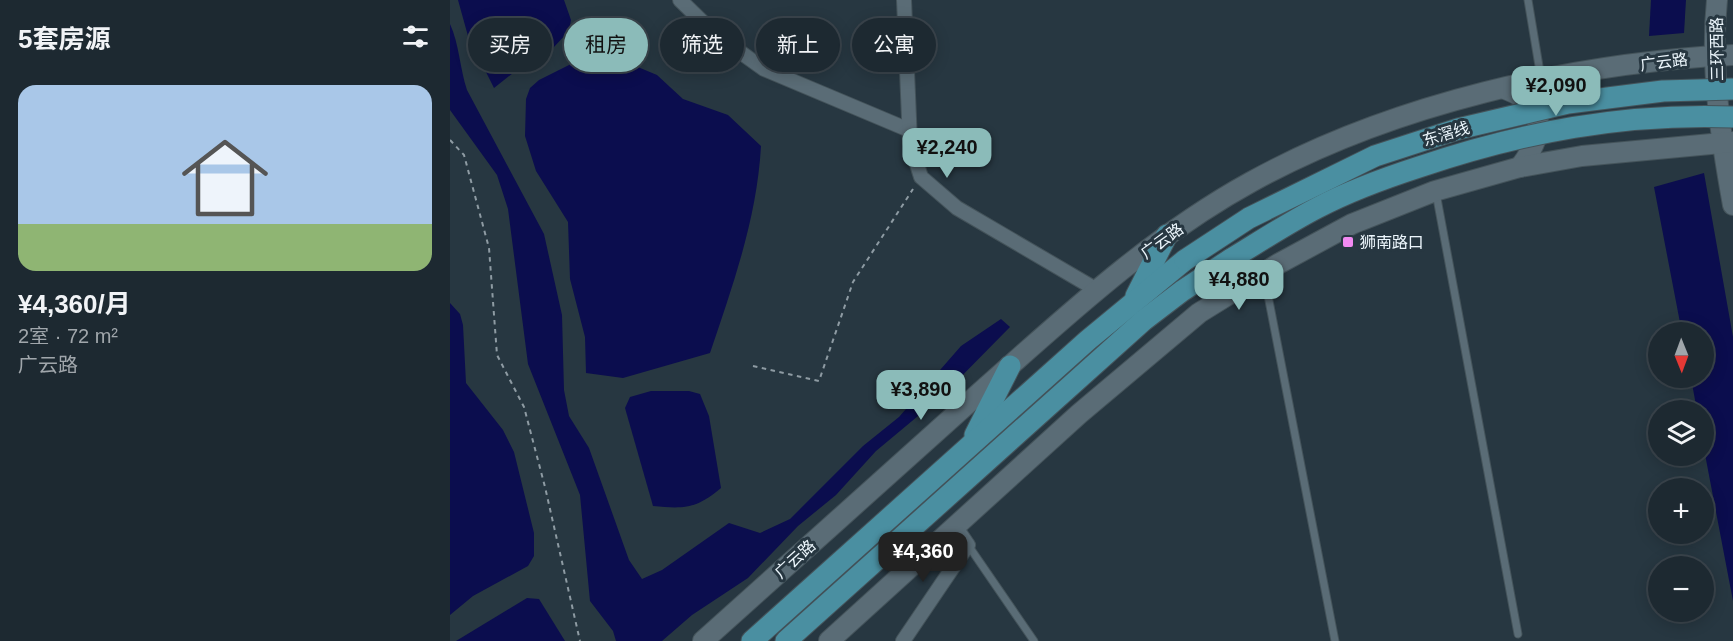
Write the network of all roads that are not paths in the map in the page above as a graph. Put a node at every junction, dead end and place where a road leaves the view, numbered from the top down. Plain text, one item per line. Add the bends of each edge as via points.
1 (680, 0) edge
2 (904, 0) edge
3 (1528, 0) edge
4 (1717, 0) edge
5 (1724, 56) edge
6 (1541, 81) junction
7 (1505, 89) junction
8 (1733, 89) edge
9 (1733, 117) edge
10 (909, 130) junction
11 (1727, 142) edge
12 (1520, 167) junction
13 (1435, 191) junction
14 (1733, 205) edge
15 (1167, 235) junction
16 (1185, 260) joint
17 (1264, 273) junction
18 (1097, 290) junction
19 (1132, 304) junction
20 (1010, 366) junction
21 (970, 446) junction
22 (955, 526) junction
23 (968, 545) junction
24 (1518, 634) dead end
25 (703, 641) edge
26 (752, 641) edge
27 (786, 641) edge
28 (829, 641) edge
29 (903, 641) edge
30 (1034, 641) edge
31 (1335, 641) edge

1 - 10 street via 715,34 764,69
2 - 10 street
3 - 6 lane
4 - 5 main road, 三环西路
5 - 6 main road, 广云路
5 - 11 main road, 三环西路
6 - 7 main road, 广云路
7 - 12 main road via 1526,99 1539,124 1532,151
7 - 15 main road, 广云路 via 1450,103 1320,148 1251,182
8 - 16 main road, 东滘线, bridge via 1664,91 1568,103 1458,129 1375,156 1249,218
9 - 27 main road, bridge via 1630,118 1569,126 1461,153 1318,207 1231,259 1144,320
10 - 18 street via 921,177 957,208
11 - 12 main road via 1582,156
11 - 14 main road, 三环西路
12 - 13 main road
13 - 17 main road via 1352,224
13 - 24 lane
15 - 18 main road, 广云路
15 - 19 main road
16 - 19 main road, 广云路
17 - 22 main road via 1199,313
17 - 31 lane
18 - 20 main road, 广云路
19 - 21 main road, 广云路
20 - 21 main road
20 - 25 main road, 广云路
21 - 26 main road, 广云路
22 - 23 street
22 - 28 main road
23 - 29 street
23 - 30 lane

